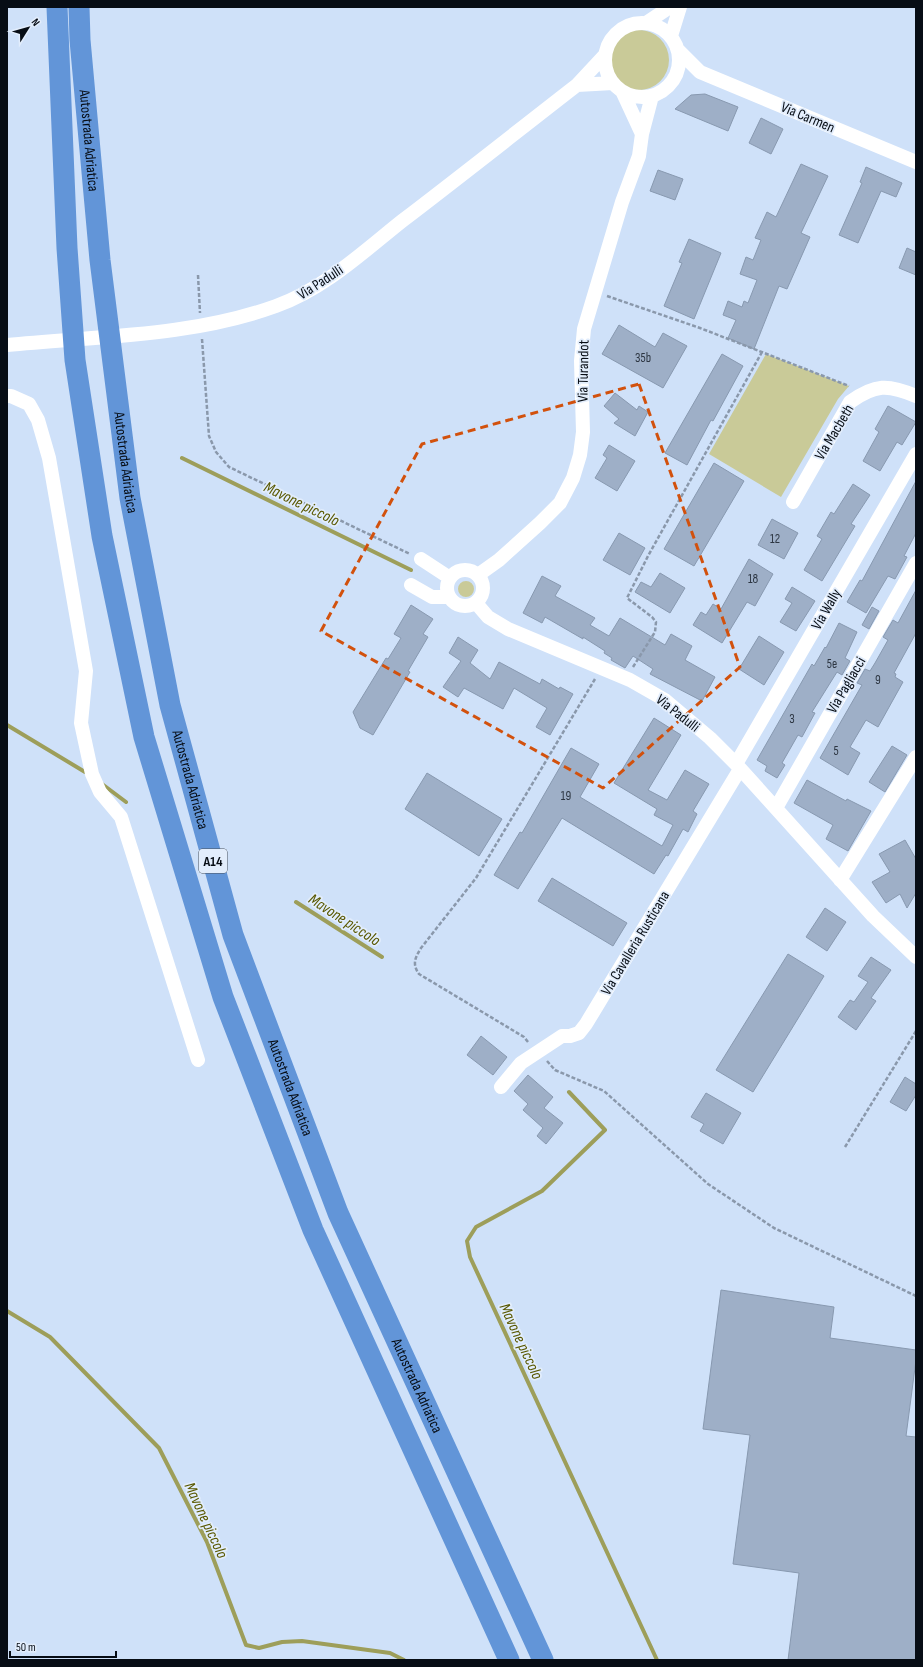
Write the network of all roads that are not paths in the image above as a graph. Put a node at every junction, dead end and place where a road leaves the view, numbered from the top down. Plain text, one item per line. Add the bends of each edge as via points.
1 (57, 7) edge
2 (79, 7) edge
3 (670, 7) edge
4 (680, 7) edge
5 (646, 23) junction
6 (671, 36) junction
7 (678, 50) junction
8 (604, 56) junction
9 (700, 72) junction
10 (674, 79) junction
11 (577, 85) junction
12 (618, 88) junction
13 (652, 96) junction
14 (642, 134) junction
15 (916, 162) edge
16 (7, 345) edge
17 (7, 396) edge
18 (916, 396) edge
19 (916, 454) edge
20 (793, 502) dead end
21 (422, 559) road end
22 (916, 563) edge
23 (478, 575) junction
24 (450, 578) junction
25 (411, 585) dead end
26 (449, 597) junction
27 (476, 603) junction
28 (916, 757) edge
29 (738, 767) junction
30 (776, 808) junction
31 (840, 880) junction
32 (916, 957) edge
33 (198, 1060) dead end
34 (501, 1086) dead end
35 (509, 1660) edge
36 (544, 1660) edge

1 - 35 highway, Autostrada Adriatica / A14 via 67,248 75,360 102,536 144,737 223,998 313,1230
2 - 36 highway, Autostrada Adriatica / A14 via 100,260 130,498 170,705 233,935 338,1213
3 - 5 street
4 - 6 street
5 - 6 street via 655,25
5 - 8 street via 634,23 623,27 608,44
6 - 7 street
7 - 9 street, Via Carmen
7 - 10 street via 679,65
8 - 11 street, Via Padulli
8 - 12 street via 608,75
9 - 10 street
9 - 15 street, Via Carmen
10 - 13 street via 661,93
11 - 12 street
11 - 16 street, Via Padulli via 344,267 297,298 216,324 143,334
12 - 13 street via 632,96
12 - 14 street
13 - 14 street, Via Turandot
14 - 23 street, Via Turandot via 639,156 622,202 584,329 583,432 573,478 560,503 499,560
17 - 33 street via 29,404 38,420 49,458 86,671 82,723 92,774 100,792 121,817
18 - 20 street, Via Macbeth via 898,389 879,387 861,394 850,402
19 - 29 street, Via Wally
21 - 24 street
22 - 30 street, Via Pagliacci
23 - 24 street via 463,570
23 - 27 street via 484,587
24 - 26 street via 447,588
25 - 26 street via 432,597
26 - 27 street via 460,606 471,606
27 - 29 street, Via Padulli via 488,617 508,629 630,680 665,700 710,738
28 - 31 street
29 - 30 street, Via Padulli
29 - 34 street, Via Cavalleria Rusticana via 586,1024 578,1033 562,1036 526,1059
30 - 31 street, Via Padulli
31 - 32 street, Via Padulli

